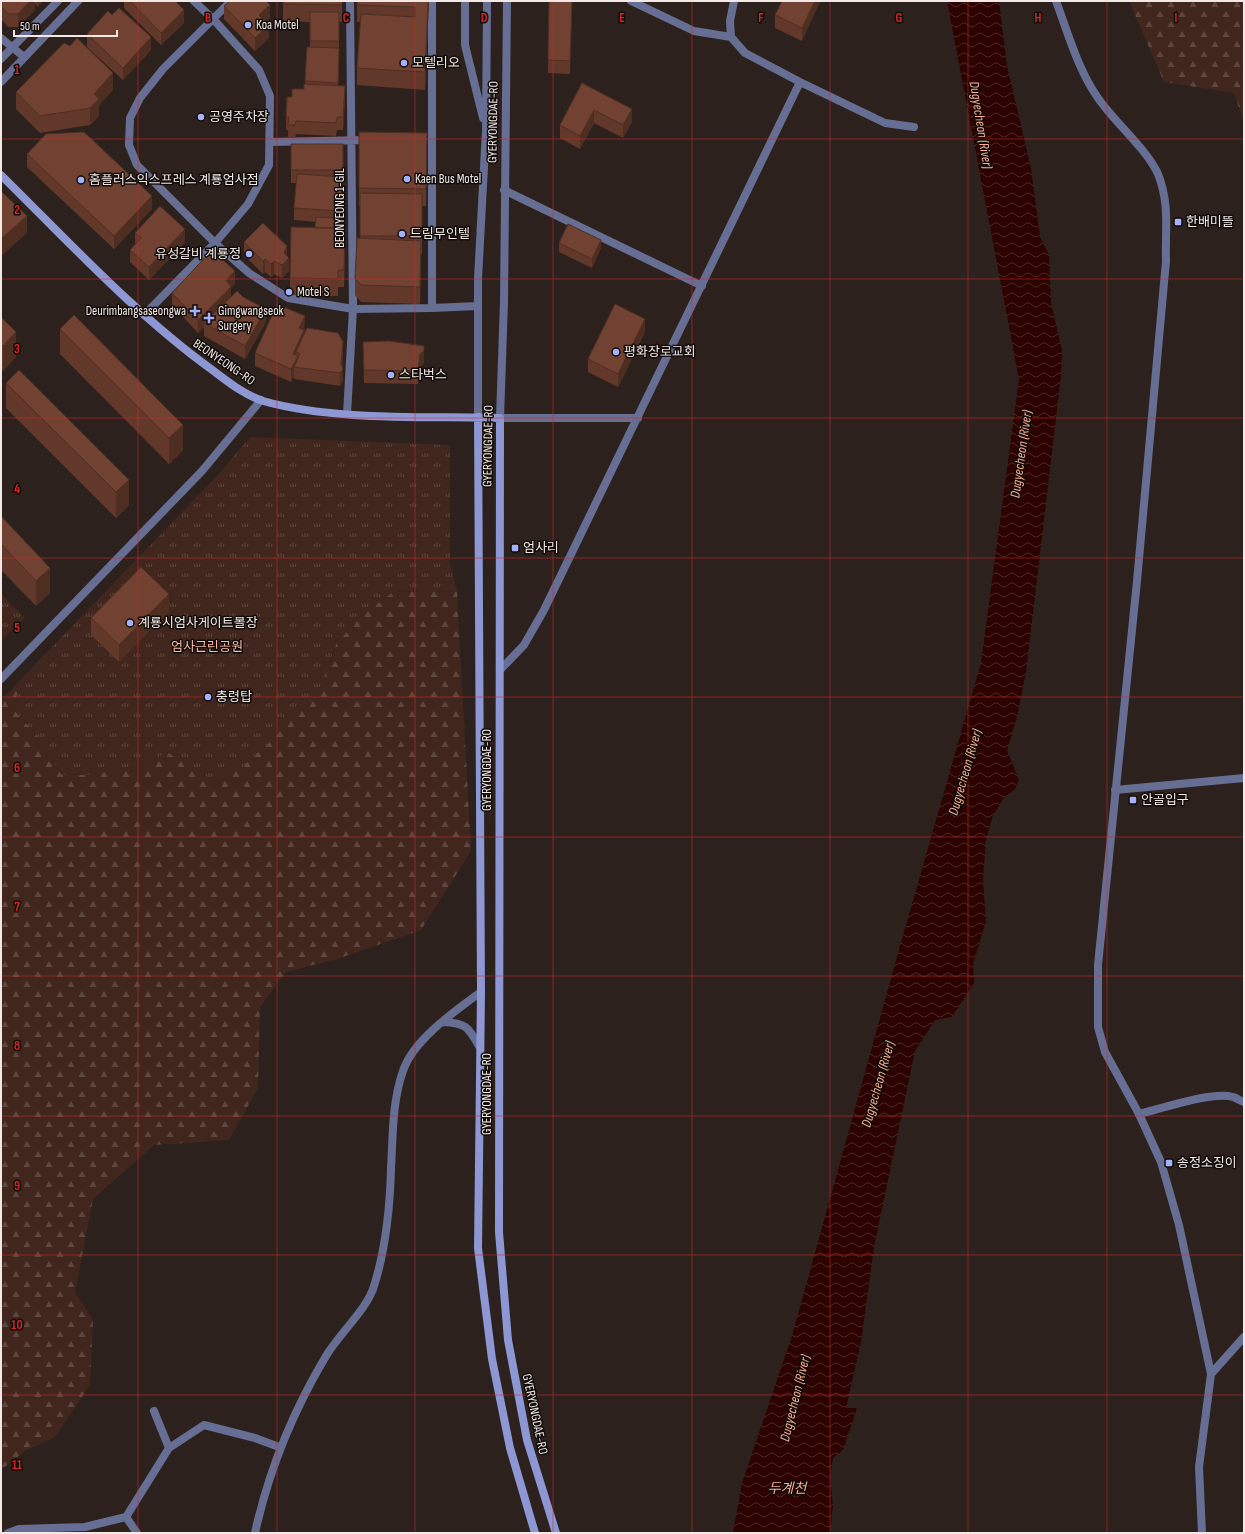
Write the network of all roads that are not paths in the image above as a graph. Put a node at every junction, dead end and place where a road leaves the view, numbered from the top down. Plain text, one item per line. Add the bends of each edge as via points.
1 (58, 1) edge
2 (78, 1) edge
3 (194, 1) edge
4 (231, 1) edge
5 (350, 1) edge
6 (432, 1) edge
7 (465, 1) edge
8 (487, 1) edge
9 (507, 1) edge
10 (631, 1) edge
11 (734, 1) edge
12 (1056, 1) edge
13 (214, 20) junction
14 (731, 37) junction
15 (1, 38) edge
16 (12, 48) junction
17 (24, 57) junction
18 (1, 59) edge
19 (1, 82) edge
20 (800, 82) junction
21 (914, 128) dead end
22 (486, 130) junction
23 (352, 140) junction
24 (381, 140) edge
25 (270, 142) junction
26 (1, 175) edge
27 (504, 190) junction
28 (215, 243) junction
29 (702, 286) junction
30 (478, 306) junction
31 (353, 308) junction
32 (432, 308) junction
33 (144, 315) junction
34 (261, 400) junction
35 (347, 414) junction
36 (478, 417) junction
37 (500, 418) junction
38 (638, 418) junction
39 (500, 670) junction
40 (1, 679) edge
41 (1244, 778) edge
42 (1115, 790) junction
43 (481, 992) junction
44 (443, 1022) junction
45 (479, 1046) junction
46 (1244, 1102) edge
47 (1139, 1114) junction
48 (1244, 1337) edge
49 (1211, 1374) junction
50 (154, 1411) dead end
51 (279, 1447) junction
52 (169, 1448) junction
53 (126, 1517) junction
54 (8, 1533) edge
55 (137, 1533) edge
56 (255, 1533) edge
57 (535, 1533) edge
58 (556, 1533) edge
59 (1202, 1533) edge

1 - 16 street
2 - 17 street
3 - 13 street
4 - 13 street
5 - 23 street, BEONYEONG 1-GIL
6 - 32 street via 428,139
7 - 22 street via 465,46
8 - 22 street, GYERYONGDAE-RO
9 - 27 street, GYERYONGDAE-RO
10 - 14 street via 694,31
11 - 14 street via 730,21
12 - 42 street via 1083,72 1098,98 1158,174 1168,210 1137,581
13 - 25 street via 259,70 270,96
13 - 28 street via 163,69 140,98 130,118 129,145 137,166
14 - 20 street via 745,53
15 - 16 street
16 - 17 street
16 - 18 street
17 - 19 street
20 - 21 street via 885,123
20 - 29 street
22 - 30 street, GYERYONGDAE-RO
23 - 24 street
23 - 25 street
23 - 31 street, BEONYEONG 1-GIL
25 - 28 street via 269,165 248,204
26 - 33 main road, BEONYEONG-RO
27 - 29 street
27 - 37 street, GYERYONGDAE-RO
28 - 31 street via 249,273 288,298
28 - 33 street
29 - 38 street
30 - 32 street
30 - 36 street, GYERYONGDAE-RO
31 - 32 street
31 - 35 street, BEONYEONG 1-GIL
33 - 34 main road, BEONYEONG-RO via 204,365 236,387
34 - 35 main road, BEONYEONG-RO
34 - 40 street via 202,471
35 - 36 main road, BEONYEONG-RO
36 - 37 main road, BEONYEONG-RO
36 - 43 main road, GYERYONGDAE-RO
37 - 38 street
37 - 39 main road, GYERYONGDAE-RO
38 - 39 street via 544,610 524,646
39 - 58 main road, GYERYONGDAE-RO via 499,1232 508,1340 527,1440
41 - 42 street
42 - 47 street via 1098,965 1098,1027 1105,1052
43 - 44 street
43 - 45 main road, GYERYONGDAE-RO
44 - 45 street via 458,1022 468,1027
44 - 51 street via 427,1036 403,1071 394,1113 383,1254 374,1288 326,1355
45 - 57 main road, GYERYONGDAE-RO via 479,1256 492,1359 510,1448
46 - 47 street via 1220,1096
47 - 49 street via 1161,1162 1179,1225
48 - 49 street
49 - 59 street via 1199,1467
50 - 52 street
51 - 52 street via 204,1425
51 - 56 street
52 - 53 street
53 - 54 street via 85,1527 19,1529
53 - 55 street

